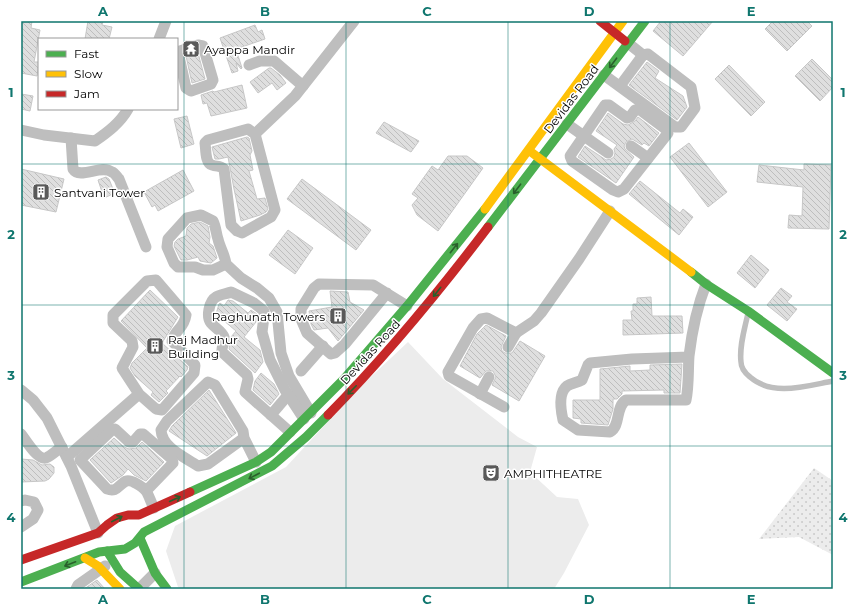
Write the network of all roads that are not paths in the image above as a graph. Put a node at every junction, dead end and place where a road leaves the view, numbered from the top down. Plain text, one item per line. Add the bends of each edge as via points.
1 (166, 21) edge
2 (354, 21) edge
3 (600, 21) edge
4 (623, 21) edge
5 (629, 21) edge
6 (645, 21) edge
7 (640, 29) junction
8 (614, 32) junction
9 (159, 38) edge
10 (628, 43) junction
11 (643, 56) junction
12 (249, 65) dead end
13 (604, 75) junction
14 (303, 86) junction
15 (620, 86) junction
16 (128, 110) edge
17 (567, 124) junction
18 (21, 130) edge
19 (255, 134) junction
20 (584, 136) junction
21 (71, 138) junction
22 (631, 146) dead end
23 (528, 151) junction
24 (608, 153) dead end
25 (540, 158) junction
26 (648, 158) junction
27 (610, 211) junction
28 (146, 247) dead end
29 (226, 264) junction
30 (706, 284) junction
31 (387, 293) junction
32 (407, 306) junction
33 (748, 311) junction
34 (516, 333) junction
35 (322, 346) junction
36 (508, 347) dead end
37 (689, 356) junction
38 (301, 371) dead end
39 (833, 373) edge
40 (490, 377) dead end
41 (833, 381) edge
42 (21, 390) edge
43 (139, 394) junction
44 (480, 394) junction
45 (288, 395) junction
46 (504, 407) dead end
47 (271, 415) junction
48 (307, 416) junction
49 (290, 432) junction
50 (21, 434) edge
51 (244, 438) junction
52 (62, 446) junction
53 (73, 461) junction
54 (212, 461) junction
55 (256, 462) junction
56 (225, 477) junction
57 (146, 491) junction
58 (21, 501) edge
59 (154, 508) junction
60 (139, 515) junction
61 (21, 527) edge
62 (98, 533) junction
63 (142, 535) junction
64 (107, 551) junction
65 (86, 558) junction
66 (21, 560) edge
67 (113, 561) junction
68 (101, 569) junction
69 (155, 574) junction
70 (21, 582) edge
71 (76, 589) edge
72 (120, 589) edge
73 (139, 589) edge
74 (167, 589) edge

1 - 9 street
2 - 14 street
3 - 8 main road
4 - 8 main road, Devidas Road
5 - 7 main road
6 - 7 main road, Devidas Road
7 - 10 main road, Devidas Road
8 - 10 main road
8 - 23 main road, Devidas Road
10 - 11 street
10 -> 13 main road, Devidas Road
11 - 15 street
11 - 15 street via 648,54 691,87 695,108 681,126 675,127
12 - 14 street via 274,60
13 - 15 street
13 - 17 main road, Devidas Road
14 - 19 street
16 - 21 street via 111,129 95,141
17 - 20 street
17 - 25 main road, Devidas Road
18 - 21 street
19 - 19 street via 248,129 205,143 208,162 224,169 231,225 242,233 271,217 275,210
20 - 24 street
20 - 26 street via 570,156 572,161 618,192 624,189
20 - 26 street via 606,105 627,118 639,109 668,133
21 - 28 street via 75,172 79,174 101,169 112,172 119,179
22 - 26 street
23 - 25 main road
32 -> 23 main road, Devidas Road via 477,220
25 - 27 main road
25 -> 63 main road, Devidas Road via 408,328 306,437 272,466
27 - 30 main road
27 - 34 street via 541,313
29 - 29 street via 213,221 200,215 187,218 168,239 167,247 178,267 213,270
29 - 48 street via 270,298 277,312 281,353 288,376
30 - 33 main road
30 - 37 street via 693,328
31 - 32 street
31 - 35 street via 335,353 331,354
31 - 35 street via 373,285 319,284 314,288 301,309 301,319 307,333
32 - 48 main road, Devidas Road via 359,363
33 - 39 main road
33 - 41 lane via 740,354 741,364 745,373 756,383 769,388 791,389
34 - 36 street
34 - 44 street via 487,318 481,319 473,328 448,372 449,376
35 - 38 street
37 - 37 street via 686,400 626,400 621,404 614,428 610,432 578,430 563,420 561,399 564,390 567,386 582,380 590,363
40 - 44 street
42 - 52 street via 47,418
43 - 43 street via 156,409 162,410 194,373 195,365 172,342 174,335 185,322 186,315 156,280 147,281 113,315 113,323 132,341 133,347 122,368
43 - 53 street
44 - 46 street
45 - 47 street
45 - 47 street via 270,360 264,340 264,311 231,292 215,297 210,304 209,316 210,322 224,334 222,352 247,375 245,392
45 - 48 street
47 - 49 street
48 - 49 main road, Devidas Road
49 - 55 main road, Devidas Road via 271,452
50 - 52 street via 41,458 46,458
51 - 54 street
51 - 54 street via 244,431 214,385 208,382 160,430 163,440 171,448 198,466
51 - 55 street
52 - 53 street
53 - 57 street via 111,491 131,481
53 - 57 street via 111,430 115,429 129,442 143,434 172,459 172,463
53 - 62 street
54 - 56 street
55 - 56 main road, Devidas Road
59 -> 56 main road, Devidas Road
57 - 59 street
58 - 61 street via 34,502 38,510 33,519
59 - 60 main road, Devidas Road
62 -> 60 main road, Devidas Road via 105,525 120,517 132,513
60 - 63 main road via 144,519 146,527
62 - 64 main road via 101,544
62 - 66 main road, Devidas Road
63 - 64 main road, Devidas Road via 128,548
63 - 69 main road
64 - 65 main road, Devidas Road
64 - 67 main road
65 - 68 main road
65 -> 70 main road, Devidas Road
67 - 68 street
67 - 73 main road via 127,581
68 - 71 street
68 - 72 main road
69 - 73 street
69 - 74 main road

